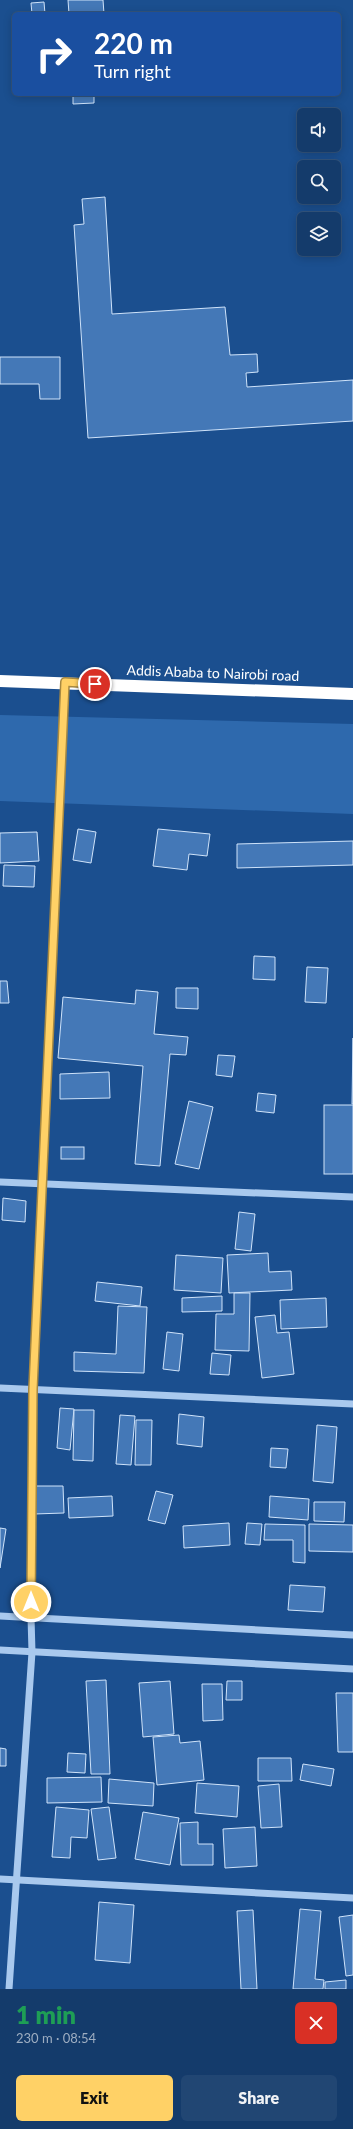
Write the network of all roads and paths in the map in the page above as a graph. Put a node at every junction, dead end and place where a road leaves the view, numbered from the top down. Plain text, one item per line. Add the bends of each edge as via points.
1 (0, 682) edge
2 (65, 682) junction
3 (353, 694) edge
4 (0, 1182) edge
5 (41, 1183) junction
6 (353, 1197) edge
7 (0, 1388) edge
8 (33, 1389) junction
9 (353, 1404) edge
10 (0, 1616) edge
11 (31, 1617) junction
12 (353, 1635) edge
13 (0, 1650) edge
14 (32, 1652) junction
15 (353, 1669) edge
16 (0, 1879) edge
17 (17, 1880) junction
18 (353, 1898) edge
19 (9, 1989) edge

1 - 2 highway, Addis Ababa to Nairobi road
2 - 3 highway, Addis Ababa to Nairobi road
2 - 5 street
4 - 5 street
5 - 6 street
5 - 8 street
7 - 8 street
8 - 9 street
8 - 11 street
10 - 11 street
11 - 12 street
11 - 14 street
13 - 14 street
14 - 15 street
14 - 17 street
16 - 17 street
17 - 18 street
17 - 19 street

